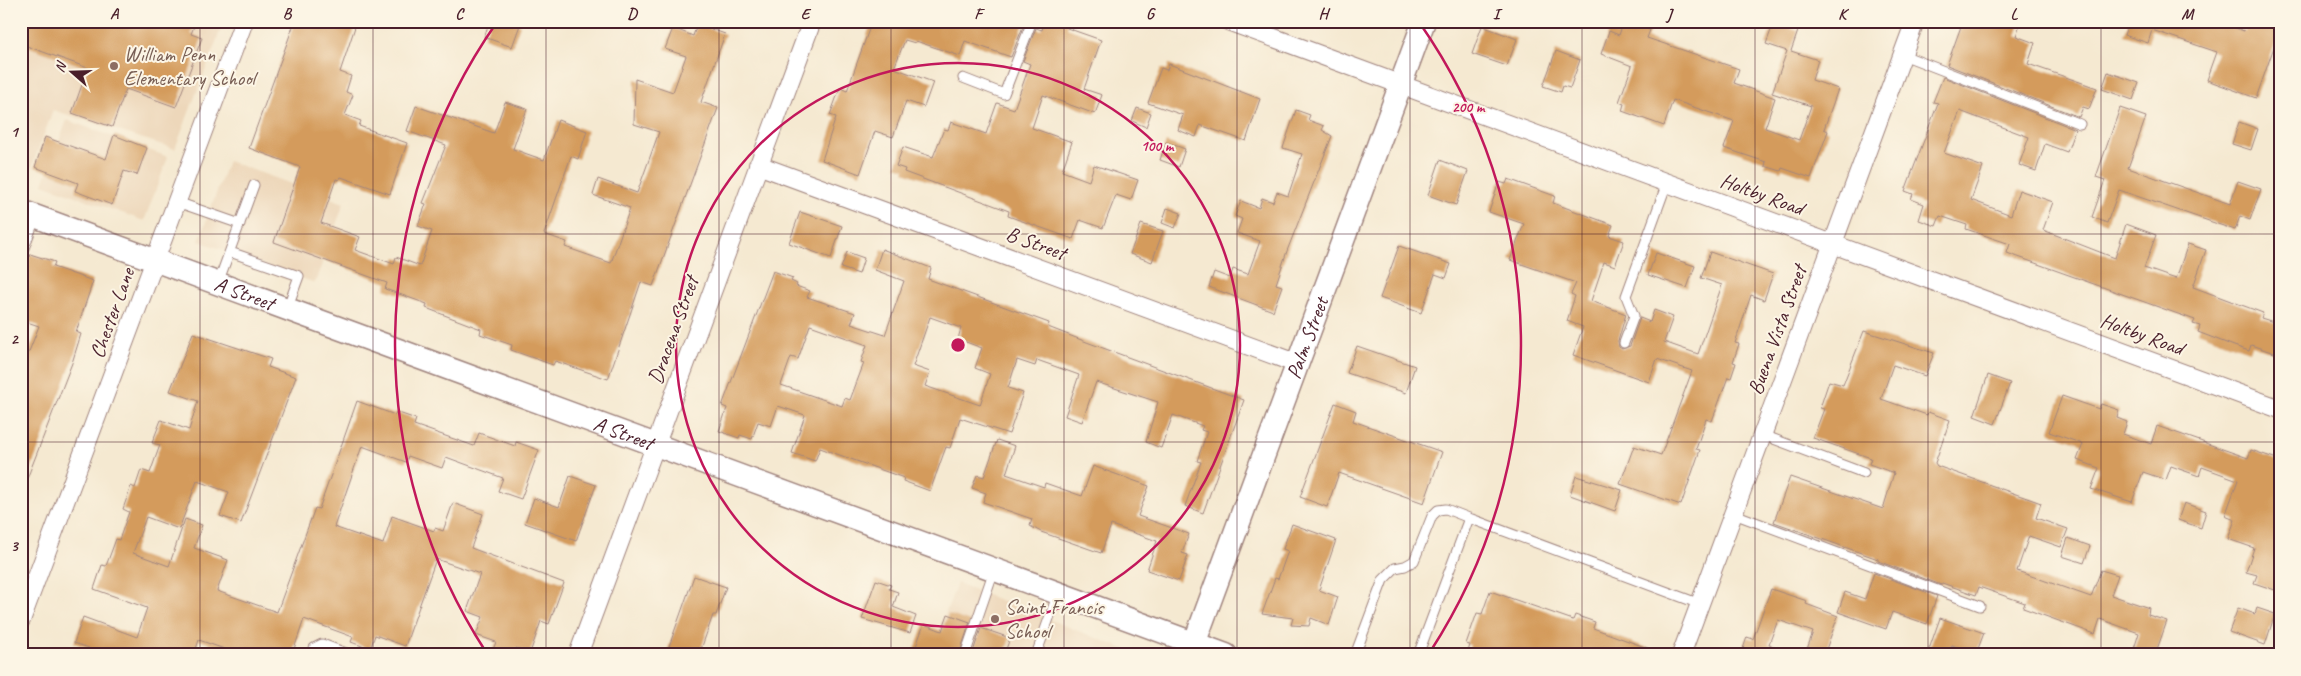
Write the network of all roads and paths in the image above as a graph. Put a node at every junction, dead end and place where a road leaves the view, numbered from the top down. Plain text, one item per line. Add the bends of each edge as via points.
1 (244, 21) edge
2 (812, 21) edge
3 (1032, 21) edge
4 (1228, 21) edge
5 (1424, 21) edge
6 (1915, 21) edge
7 (1903, 55) junction
8 (963, 78) dead end
9 (1401, 85) junction
10 (2080, 124) dead end
11 (758, 165) junction
12 (1667, 183) junction
13 (254, 185) dead end
14 (177, 202) junction
15 (28, 214) edge
16 (240, 224) junction
17 (1833, 244) junction
18 (230, 252) junction
19 (21, 256) edge
20 (155, 260) junction
21 (218, 283) junction
22 (287, 309) junction
23 (1624, 343) dead end
24 (1298, 364) junction
25 (2280, 409) edge
26 (1762, 435) junction
27 (655, 444) junction
28 (1864, 473) dead end
29 (1734, 514) junction
30 (1469, 518) junction
31 (994, 569) junction
32 (1058, 593) junction
33 (1700, 604) junction
34 (1980, 606) dead end
35 (21, 620) edge
36 (1193, 649) edge
37 (312, 655) edge
38 (351, 655) edge
39 (578, 655) edge
40 (965, 655) edge
41 (1036, 655) edge
42 (1226, 655) edge
43 (1355, 655) edge
44 (1418, 655) edge
45 (1681, 655) edge

1 - 14 street, Chester Lane
2 - 11 street, Dracena Street
3 - 8 lane via 1004,94
4 - 9 street, Holtby Road
5 - 9 street, Palm Street
6 - 7 street, Buena Vista Street
7 - 10 lane
7 - 17 street, Buena Vista Street
9 - 12 street, Holtby Road
9 - 24 street, Palm Street
11 - 24 street, B Street
11 - 27 street, Dracena Street
12 - 17 street, Holtby Road
12 - 23 lane via 1626,296 1634,316
13 - 16 lane
14 - 16 lane
14 - 20 street, Chester Lane
15 - 19 lane
15 - 20 street, A Street
16 - 18 lane
17 - 25 street, Holtby Road
17 - 26 street, Buena Vista Street
18 - 21 lane
18 - 22 lane via 299,276
20 - 21 street, A Street
20 - 35 street, Chester Lane
21 - 22 street, A Street
22 - 27 street, A Street
24 - 36 street, Palm Street
26 - 28 lane
26 - 29 street, Buena Vista Street
27 - 31 street, A Street
27 - 39 street, Dracena Street
29 - 33 street, Buena Vista Street
29 - 34 lane
30 - 33 lane
30 - 43 lane via 1446,509 1438,510 1432,516 1414,561 1395,568 1383,580
30 - 44 lane
31 - 32 street, A Street
31 - 40 lane
32 - 36 street, A Street
32 - 41 lane
33 - 45 street, Buena Vista Street
36 - 42 street, A Street
37 - 38 lane via 314,648 322,644

